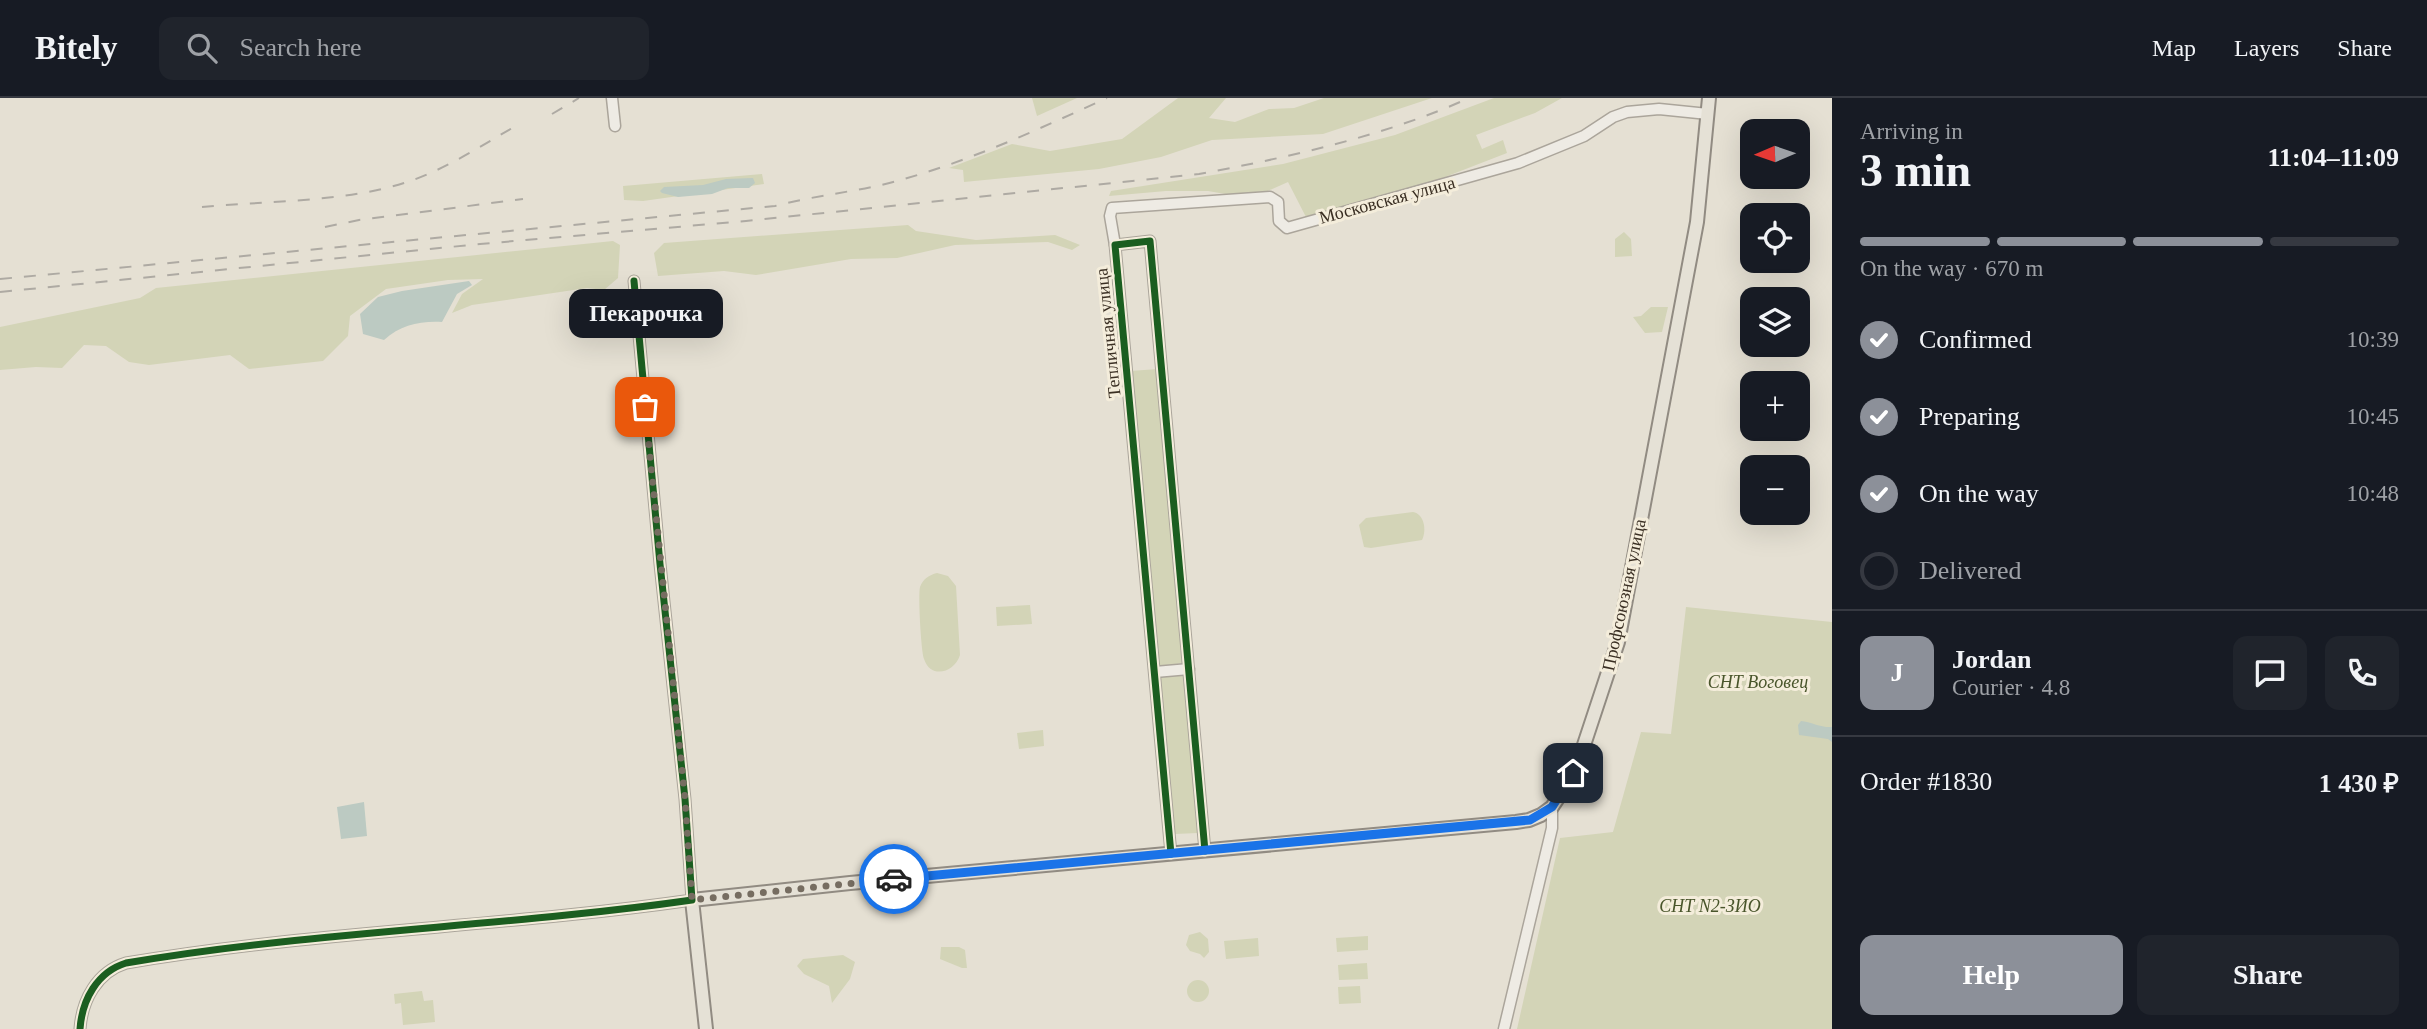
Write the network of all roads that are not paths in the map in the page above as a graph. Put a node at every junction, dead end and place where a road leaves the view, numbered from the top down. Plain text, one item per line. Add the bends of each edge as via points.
1 (612, 98) edge
2 (1709, 98) edge
3 (1708, 114) junction
4 (615, 126) dead end
5 (1115, 245) junction
6 (634, 281) dead end
7 (1189, 669) junction
8 (1155, 672) junction
9 (1552, 807) junction
10 (1205, 851) junction
11 (1171, 854) junction
12 (692, 900) junction
13 (80, 1029) edge
14 (706, 1029) edge
15 (1504, 1029) edge

1 - 4 street
2 - 3 main road, Профсоюзная улица
3 - 5 street, Московская улица via 1659,109 1627,112 1584,136 1518,163 1287,228 1279,221 1278,202 1270,197 1112,208
3 - 9 main road, Профсоюзная улица via 1697,222 1618,642 1579,760
5 - 7 street, Тепличная улица via 1150,241
5 - 8 street, Тепличная улица
6 - 12 street
7 - 8 street
7 - 10 street, Тепличная улица
8 - 11 street, Тепличная улица
9 - 10 main road via 1530,820
9 - 15 street via 1552,828
10 - 11 main road
11 - 12 main road
12 - 13 street via 241,946 126,964 108,971 90,992
12 - 14 main road

